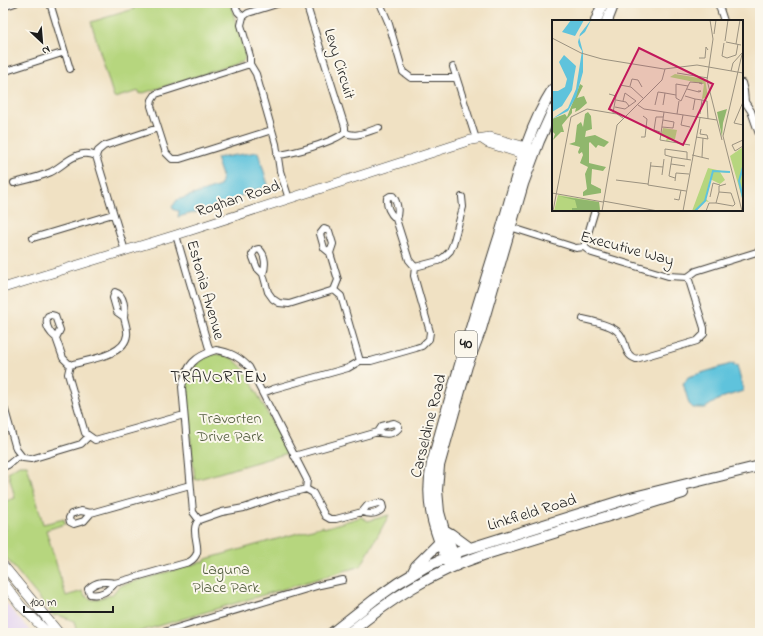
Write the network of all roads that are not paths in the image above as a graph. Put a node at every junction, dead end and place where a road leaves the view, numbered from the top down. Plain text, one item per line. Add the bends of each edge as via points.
1 (15, 3) edge
2 (50, 3) edge
3 (234, 3) edge
4 (280, 3) edge
5 (306, 3) edge
6 (380, 3) edge
7 (603, 3) edge
8 (614, 3) edge
9 (718, 3) edge
10 (3, 7) edge
11 (243, 17) junction
12 (596, 20) edge
13 (607, 20) edge
14 (724, 20) edge
15 (65, 52) junction
16 (250, 64) junction
17 (452, 67) dead end
18 (70, 69) dead end
19 (3, 72) edge
20 (456, 78) junction
21 (743, 87) edge
22 (552, 91) edge
23 (743, 103) edge
24 (552, 112) edge
25 (158, 128) junction
26 (379, 128) dead end
27 (272, 130) junction
28 (345, 132) junction
29 (760, 137) edge
30 (479, 139) junction
31 (529, 152) junction
32 (277, 155) junction
33 (96, 156) junction
34 (14, 183) dead end
35 (462, 197) dead end
36 (289, 199) junction
37 (595, 211) edge
38 (114, 214) junction
39 (396, 219) dead end
40 (510, 227) junction
41 (176, 235) junction
42 (33, 238) dead end
43 (584, 247) junction
44 (125, 251) junction
45 (760, 251) edge
46 (330, 253) dead end
47 (415, 267) junction
48 (263, 274) dead end
49 (688, 277) junction
50 (3, 288) edge
51 (334, 290) junction
52 (124, 317) dead end
53 (583, 319) dead end
54 (56, 338) dead end
55 (210, 352) junction
56 (360, 361) junction
57 (70, 365) junction
58 (263, 393) junction
59 (3, 403) edge
60 (184, 415) junction
61 (378, 432) dead end
62 (88, 437) junction
63 (20, 455) junction
64 (294, 456) junction
65 (760, 466) edge
66 (3, 467) edge
67 (760, 472) edge
68 (190, 485) junction
69 (306, 489) junction
70 (362, 512) dead end
71 (92, 513) dead end
72 (199, 520) junction
73 (444, 530) junction
74 (440, 542) junction
75 (470, 548) junction
76 (450, 556) junction
77 (3, 565) edge
78 (454, 566) junction
79 (412, 574) junction
80 (343, 580) dead end
81 (3, 582) edge
82 (115, 583) dead end
83 (48, 633) edge
84 (59, 633) edge
85 (160, 633) edge
86 (332, 633) edge
87 (350, 633) edge

1 - 10 street
2 - 15 street
3 - 11 street
4 - 11 street
5 - 28 street, Levy Circuit
6 - 20 street via 406,76
7 - 12 main road
8 - 13 main road
9 - 14 street
11 - 16 street via 241,25 250,52
15 - 18 street
15 - 19 street
16 - 25 street via 156,94 151,106
16 - 27 street via 256,74
17 - 20 street
20 - 30 street
21 - 23 street
22 - 31 main road, 40 via 537,118
23 - 29 street via 751,111
24 - 31 main road, 40
25 - 27 street via 166,154 176,160
25 - 33 street via 104,146
26 - 28 street via 355,136
27 - 32 street
28 - 32 street via 337,138
30 - 31 street, Roghan Road via 490,137
30 - 36 street, Roghan Road
31 - 40 main road, Carseldine Road / 40
31 - 74 main road, Carseldine Road / 40 via 466,342 432,463 429,504
32 - 36 street
33 - 34 street via 84,154 72,157 51,172
33 - 38 street
35 - 47 street via 463,207 450,251 438,261
36 - 41 street, Roghan Road
37 - 43 street
38 - 42 street
38 - 44 street
39 - 47 street via 409,260
40 - 43 street, Executive Way via 576,248
40 - 73 main road, Carseldine Road / 40 via 439,466 437,498
41 - 44 street, Roghan Road
41 - 55 street, Estonia Avenue
43 - 49 street, Executive Way via 592,253 668,276
44 - 50 street, Roghan Road
45 - 49 street, Executive Way via 696,271
46 - 51 street via 338,280
47 - 56 street via 414,276 430,332 429,339 416,348 371,361
48 - 51 street via 268,292 279,303 289,304
49 - 53 street via 704,328 704,334 697,341 636,359 627,353 622,337 615,329
51 - 56 street via 341,296
52 - 57 street via 127,336 121,348
54 - 57 street via 63,358
55 - 58 street via 225,351 242,359 250,367
55 - 60 street via 194,361 184,375
56 - 58 street via 348,368
57 - 62 street via 68,374
58 - 64 street
59 - 63 street
60 - 62 street via 95,440
60 - 68 street
61 - 64 street
62 - 63 street via 80,444 30,459
63 - 66 street
64 - 69 street via 307,480
65 - 75 main road, Linkfield Road via 624,500
67 - 78 main road, Linkfield Road via 641,505
68 - 71 street
68 - 72 street via 193,512
69 - 70 street via 313,493 325,516 330,519
69 - 72 street
72 - 82 street via 195,527 195,558 189,562
73 - 75 main road
73 - 76 main road, Carseldine Road / 40
74 - 76 main road, Carseldine Road / 40
74 - 79 main road via 416,566
75 - 76 main road, Linkfield Road
76 - 78 main road, Carseldine Road / 40
76 - 79 main road, Linkfield Road
77 - 84 street
78 - 87 main road, Linkfield Road via 427,578 394,599
79 - 86 main road, Linkfield Road
80 - 85 street
81 - 83 street via 21,606

